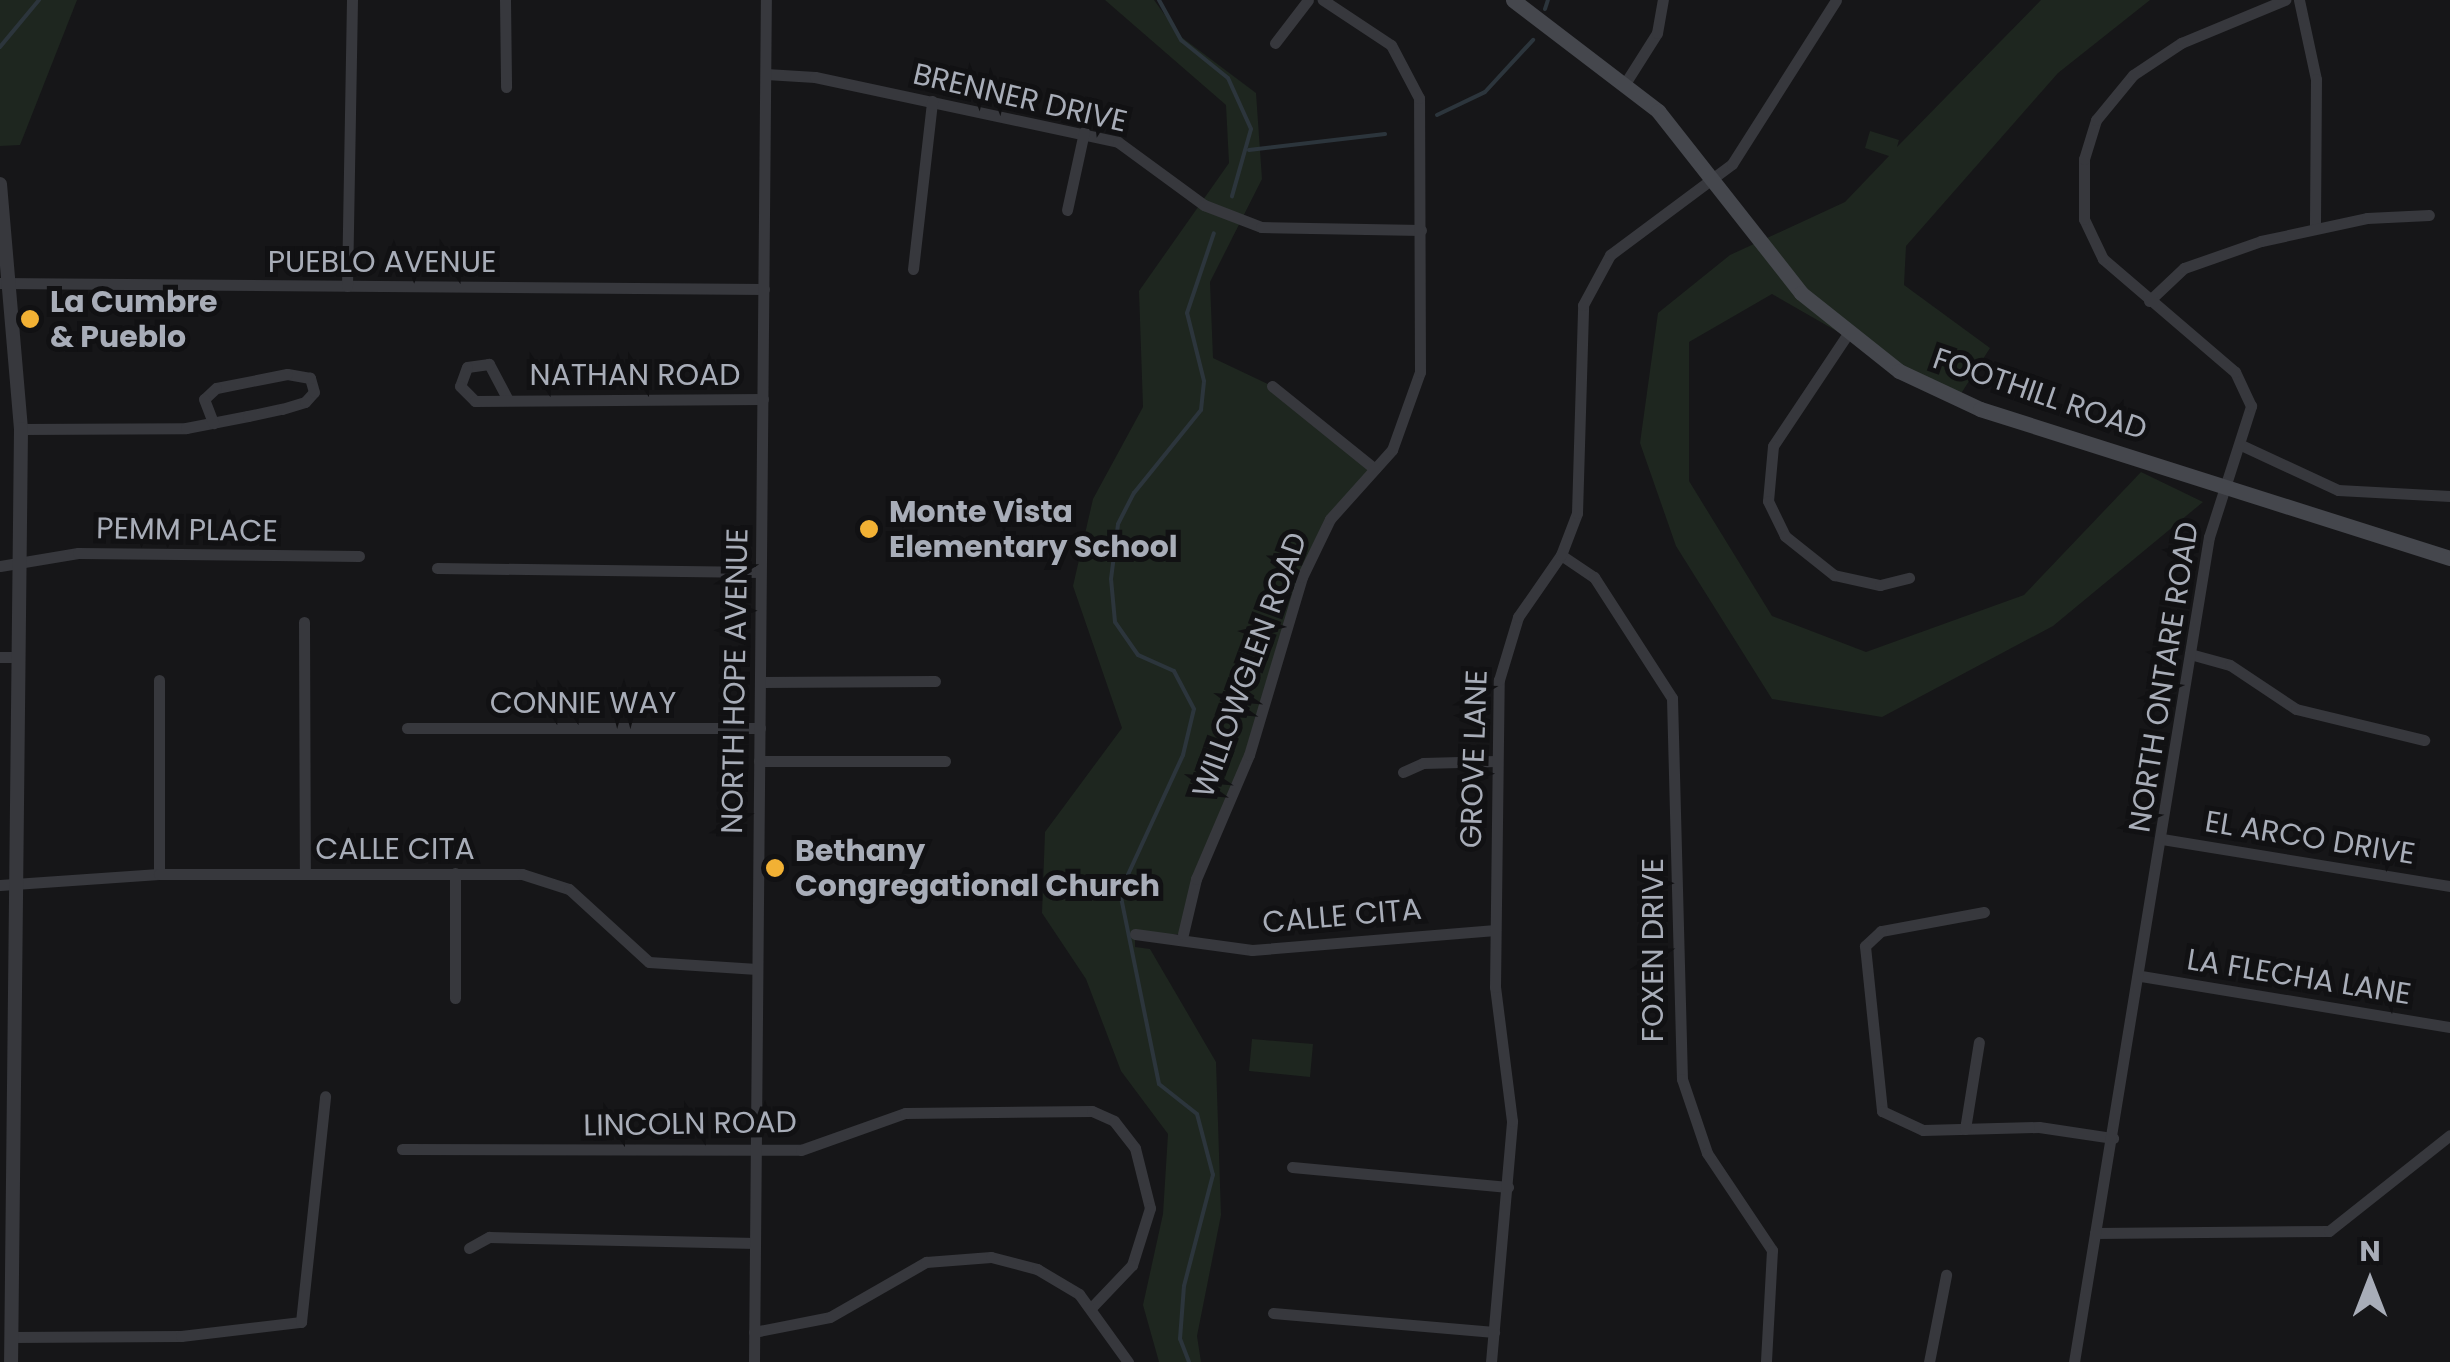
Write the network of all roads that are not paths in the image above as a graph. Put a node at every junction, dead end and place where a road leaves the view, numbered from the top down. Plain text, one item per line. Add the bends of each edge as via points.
1 (352, 0) edge
2 (505, 0) edge
3 (766, 0) edge
4 (1308, 0) edge
5 (1322, 0) edge
6 (1513, 0) edge
7 (1663, 0) edge
8 (1836, 0) edge
9 (2285, 0) edge
10 (2299, 0) edge
11 (1274, 43) dead end
12 (766, 74) junction
13 (1626, 82) junction
14 (506, 86) dead end
15 (932, 102) junction
16 (1084, 132) junction
17 (1717, 178) junction
18 (0, 184) edge
19 (1067, 210) dead end
20 (2429, 216) dead end
21 (2314, 227) junction
22 (1421, 230) junction
23 (913, 270) dead end
24 (6, 284) edge
25 (347, 286) junction
26 (764, 289) junction
27 (2148, 300) junction
28 (1847, 335) junction
29 (1272, 386) dead end
30 (763, 399) junction
31 (508, 400) dead end
32 (212, 423) junction
33 (21, 429) junction
34 (2241, 446) junction
35 (1375, 469) junction
36 (2227, 486) junction
37 (2450, 496) edge
38 (1560, 555) junction
39 (358, 556) dead end
40 (2450, 558) edge
41 (8, 565) edge
42 (437, 568) dead end
43 (760, 572) junction
44 (1909, 578) dead end
45 (304, 622) dead end
46 (2190, 654) junction
47 (8, 657) edge
48 (158, 680) dead end
49 (935, 681) dead end
50 (760, 682) junction
51 (406, 728) dead end
52 (760, 728) junction
53 (2424, 740) dead end
54 (759, 761) junction
55 (945, 761) dead end
56 (1496, 761) junction
57 (1403, 772) dead end
58 (2162, 839) junction
59 (456, 873) junction
60 (159, 874) junction
61 (305, 874) junction
62 (7, 886) edge
63 (2450, 886) edge
64 (1984, 912) dead end
65 (1495, 930) junction
66 (1135, 934) dead end
67 (1182, 934) junction
68 (758, 969) junction
69 (2140, 976) junction
70 (456, 998) dead end
71 (2450, 1027) edge
72 (1978, 1042) dead end
73 (325, 1096) dead end
74 (1965, 1129) junction
75 (2450, 1134) edge
76 (2114, 1138) junction
77 (402, 1149) dead end
78 (756, 1152) junction
79 (1292, 1167) dead end
80 (1508, 1187) junction
81 (2095, 1233) junction
82 (755, 1243) junction
83 (468, 1248) dead end
84 (1946, 1276) dead end
85 (1092, 1307) junction
86 (1273, 1313) dead end
87 (754, 1332) junction
88 (1494, 1332) junction
89 (12, 1337) junction
90 (11, 1362) edge
91 (754, 1362) edge
92 (1128, 1362) edge
93 (1491, 1362) edge
94 (1766, 1362) edge
95 (1929, 1362) edge
96 (2074, 1362) edge

1 - 25 street
2 - 14 street
3 - 12 street, NORTH HOPE AVENUE
4 - 11 street
5 - 22 street, WILLOWGLEN ROAD via 1391,45 1415,83
6 - 13 main road, FOOTHILL ROAD
7 - 13 street via 1656,33
8 - 17 street
9 - 27 street, NORTH ONTARE ROAD via 2164,52 2117,90 2096,120 2084,159 2084,219 2103,259
10 - 21 street via 2316,78
12 - 15 street, BRENNER DRIVE
12 - 26 street, NORTH HOPE AVENUE
13 - 17 main road, FOOTHILL ROAD
15 - 16 street, BRENNER DRIVE
15 - 23 street
16 - 19 street
16 - 22 street, BRENNER DRIVE via 1135,150 1204,205 1238,221
17 - 28 main road, FOOTHILL ROAD via 1783,272
17 - 38 street, GROVE LANE via 1622,244 1592,282 1580,321 1578,500
18 - 24 street
20 - 21 street
21 - 27 street via 2184,268
22 - 35 street, WILLOWGLEN ROAD via 1416,394
24 - 25 street, PUEBLO AVENUE
24 - 33 street
25 - 26 street, PUEBLO AVENUE
26 - 30 street, NORTH HOPE AVENUE
27 - 34 street, NORTH ONTARE ROAD via 2245,384 2251,406
28 - 36 main road, FOOTHILL ROAD via 1910,378 1980,409
28 - 44 street via 1774,446 1768,501 1785,536 1834,575 1880,585
29 - 35 street
30 - 31 street, NATHAN ROAD
30 - 43 street, NORTH HOPE AVENUE
32 - 32 street via 305,402 314,392 310,378 286,374 216,388 204,399
32 - 33 street
33 - 41 street
34 - 36 street, NORTH ONTARE ROAD
34 - 37 street via 2338,490
35 - 67 street, WILLOWGLEN ROAD via 1330,519 1302,577 1249,756 1201,865
36 - 40 main road, FOOTHILL ROAD
36 - 46 street, NORTH ONTARE ROAD via 2209,537
38 - 56 street, GROVE LANE via 1510,635
38 - 94 street, FOXEN DRIVE via 1594,577 1672,698 1682,1079 1707,1154 1772,1250
39 - 41 street, PEMM PLACE via 78,554
41 - 47 street
42 - 43 street
43 - 50 street, NORTH HOPE AVENUE
45 - 61 street
46 - 53 street via 2230,665 2296,709
46 - 58 street, NORTH ONTARE ROAD
47 - 62 street
48 - 60 street
49 - 50 street
50 - 52 street, NORTH HOPE AVENUE
51 - 52 street, CONNIE WAY
52 - 54 street, NORTH HOPE AVENUE
54 - 55 street
54 - 68 street, NORTH HOPE AVENUE
56 - 57 street via 1424,763
56 - 65 street, GROVE LANE
58 - 63 street, EL ARCO DRIVE
58 - 69 street, NORTH ONTARE ROAD
59 - 61 street, CALLE CITA
59 - 68 street, CALLE CITA via 549,880 580,898 632,952 661,966
59 - 70 street
60 - 61 street, CALLE CITA
60 - 62 street, CALLE CITA
62 - 89 street
64 - 74 street via 1880,931 1864,953 1882,1111 1907,1126
65 - 67 street, CALLE CITA via 1252,950
65 - 80 street, GROVE LANE via 1497,1009 1512,1096
66 - 67 street, CALLE CITA
68 - 78 street, NORTH HOPE AVENUE
69 - 71 street, LA FLECHA LANE
69 - 76 street, NORTH ONTARE ROAD
72 - 74 street
73 - 89 street via 301,1322 181,1336
74 - 76 street via 2039,1128
75 - 81 street via 2329,1231
76 - 81 street, NORTH ONTARE ROAD
77 - 78 street, LINCOLN ROAD
78 - 82 street, NORTH HOPE AVENUE
78 - 85 street, LINCOLN ROAD via 817,1146 889,1117 934,1109 1103,1115 1136,1148 1150,1208 1132,1264
79 - 80 street
80 - 88 street, GROVE LANE
81 - 96 street, NORTH ONTARE ROAD
82 - 83 street via 490,1237
82 - 87 street, NORTH HOPE AVENUE
84 - 95 street
85 - 87 street via 1037,1269 967,1256 904,1270 808,1326
85 - 92 street
86 - 88 street
87 - 91 street, NORTH HOPE AVENUE
88 - 93 street, GROVE LANE
89 - 90 street

